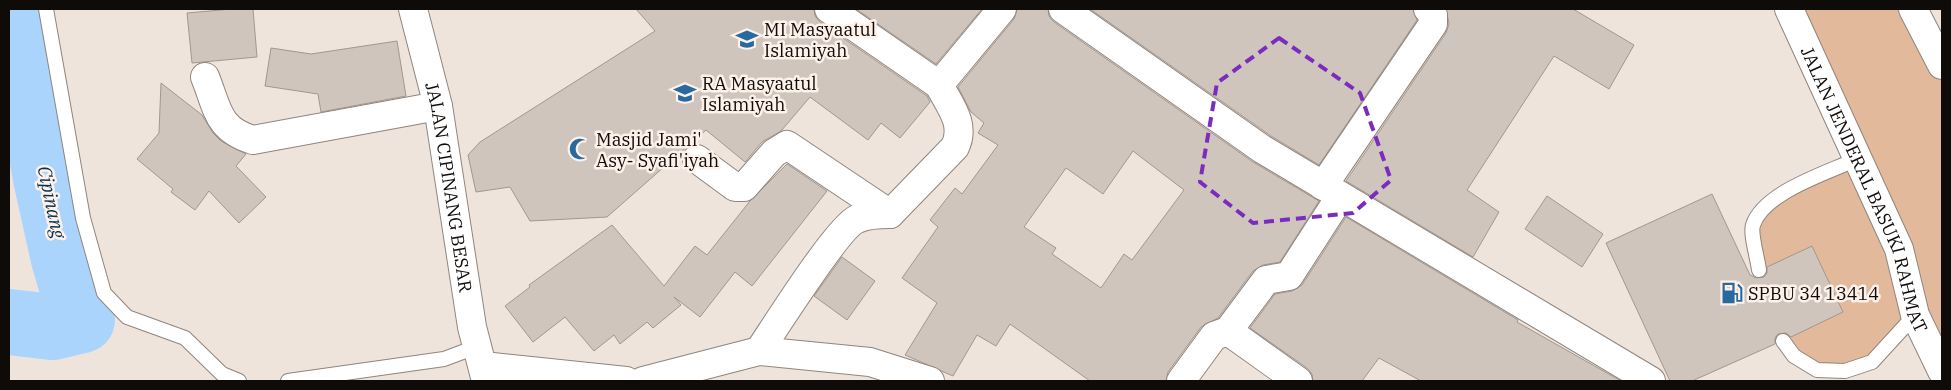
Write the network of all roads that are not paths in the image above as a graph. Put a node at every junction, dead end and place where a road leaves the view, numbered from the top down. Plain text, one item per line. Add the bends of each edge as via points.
1 (46, 9) edge
2 (413, 9) edge
3 (829, 9) edge
4 (1002, 9) edge
5 (1063, 9) edge
6 (1428, 9) edge
7 (1789, 9) edge
8 (1796, 9) edge
9 (1913, 9) edge
10 (1805, 43) junction
11 (1942, 66) edge
12 (205, 77) dead end
13 (939, 85) junction
14 (438, 106) junction
15 (698, 159) dead end
16 (1857, 159) junction
17 (1332, 191) junction
18 (890, 214) junction
19 (1759, 270) dead end
20 (1915, 315) junction
21 (1228, 331) junction
22 (1782, 340) dead end
23 (760, 351) junction
24 (482, 365) edge
25 (1942, 371) edge
26 (239, 381) edge
27 (288, 381) edge
28 (626, 381) edge
29 (643, 381) edge
30 (930, 381) edge
31 (1181, 381) edge
32 (1298, 381) edge
33 (1651, 381) edge

1 - 26 lane via 83,218 104,294 127,317 185,338 222,374
2 - 14 street, JALAN CIPINANG BESAR
3 - 13 street
4 - 13 street
5 - 17 street via 1262,149
6 - 17 street via 1433,15 1433,24
7 - 10 street, JALAN JENDERAL BASUKI RAHMAT
8 - 10 street via 1796,21
9 - 11 street
10 - 16 street, JALAN JENDERAL BASUKI RAHMAT
12 - 14 street via 225,125 236,134 253,140
13 - 18 street via 959,125 960,136 955,147
14 - 24 street, JALAN CIPINANG BESAR
15 - 18 street via 735,187 744,187 774,153 787,145
16 - 19 lane via 1779,195 1761,210 1752,227
16 - 20 street, JALAN JENDERAL BASUKI RAHMAT via 1899,249
17 - 21 street via 1289,276 1266,280
17 - 33 street
18 - 23 street via 870,214 855,219 832,246
20 - 22 lane via 1872,362 1845,371 1817,370 1794,356
20 - 25 street, JALAN JENDERAL BASUKI RAHMAT
21 - 31 street via 1214,336
21 - 32 street
23 - 29 street
23 - 30 street via 870,362
24 - 27 lane via 444,359
24 - 28 street

